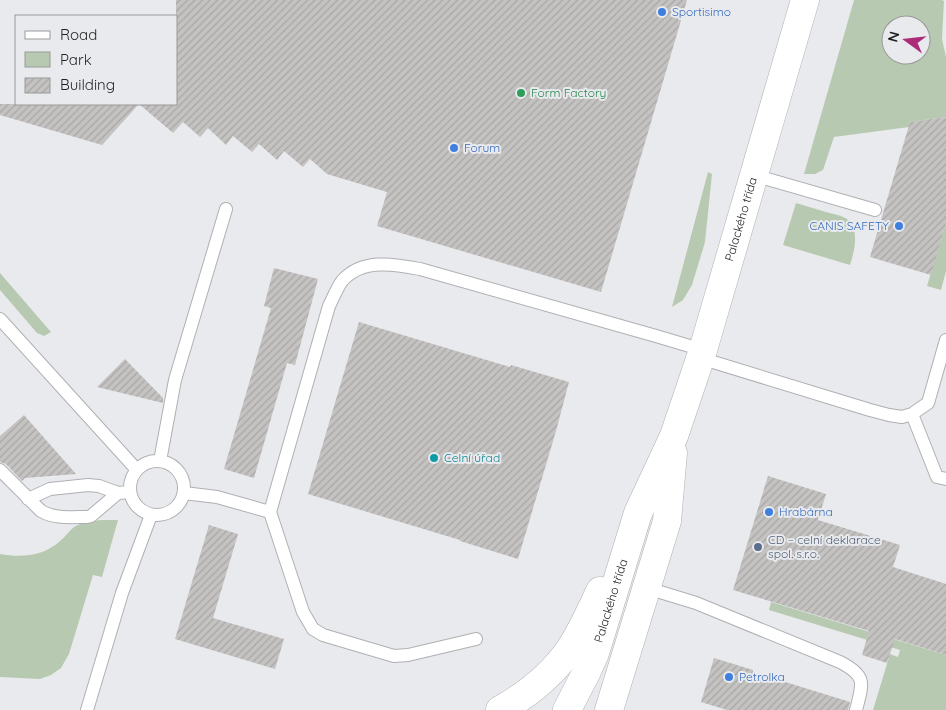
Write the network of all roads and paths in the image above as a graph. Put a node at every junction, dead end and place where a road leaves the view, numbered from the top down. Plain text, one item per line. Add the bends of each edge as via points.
1 (805, 0) edge
2 (753, 175) junction
3 (226, 209) dead end
4 (875, 210) dead end
5 (0, 319) edge
6 (946, 340) edge
7 (701, 354) junction
8 (912, 414) junction
9 (674, 436) junction
10 (160, 461) junction
11 (0, 470) edge
12 (137, 470) junction
13 (946, 479) edge
14 (124, 493) junction
15 (184, 493) junction
16 (28, 499) junction
17 (270, 512) junction
18 (638, 513) junction
19 (151, 515) junction
20 (647, 588) junction
21 (476, 639) dead end
22 (87, 710) edge
23 (500, 710) edge
24 (567, 710) edge
25 (609, 710) edge
26 (856, 710) edge

1 - 2 main road, Palackého třída
2 - 4 lane
2 - 7 main road, Palackého třída
3 - 10 lane via 175,380
5 - 12 lane
6 - 8 lane via 928,403
7 - 8 lane via 889,415 902,417
7 - 9 main road, Palackého třída
7 - 17 lane via 656,336 420,269 386,264 362,267 343,281 329,306
8 - 13 lane via 937,477
9 - 18 main road, Palackého třída
9 - 20 main road, Palackého třída via 667,521
10 - 12 lane
10 - 15 lane via 179,472
11 - 16 lane
12 - 14 lane
14 - 16 lane via 88,485 50,489
14 - 16 lane via 91,516 47,515
14 - 19 lane via 143,512
15 - 17 lane via 217,497
15 - 19 lane via 172,511
17 - 21 lane via 303,612 313,629 394,656
18 - 23 main road via 570,649 537,686
18 - 24 main road, Palackého třída via 602,633 588,671
19 - 22 lane via 122,593
20 - 25 main road, Palackého třída
20 - 26 lane via 696,603 850,667 862,685

